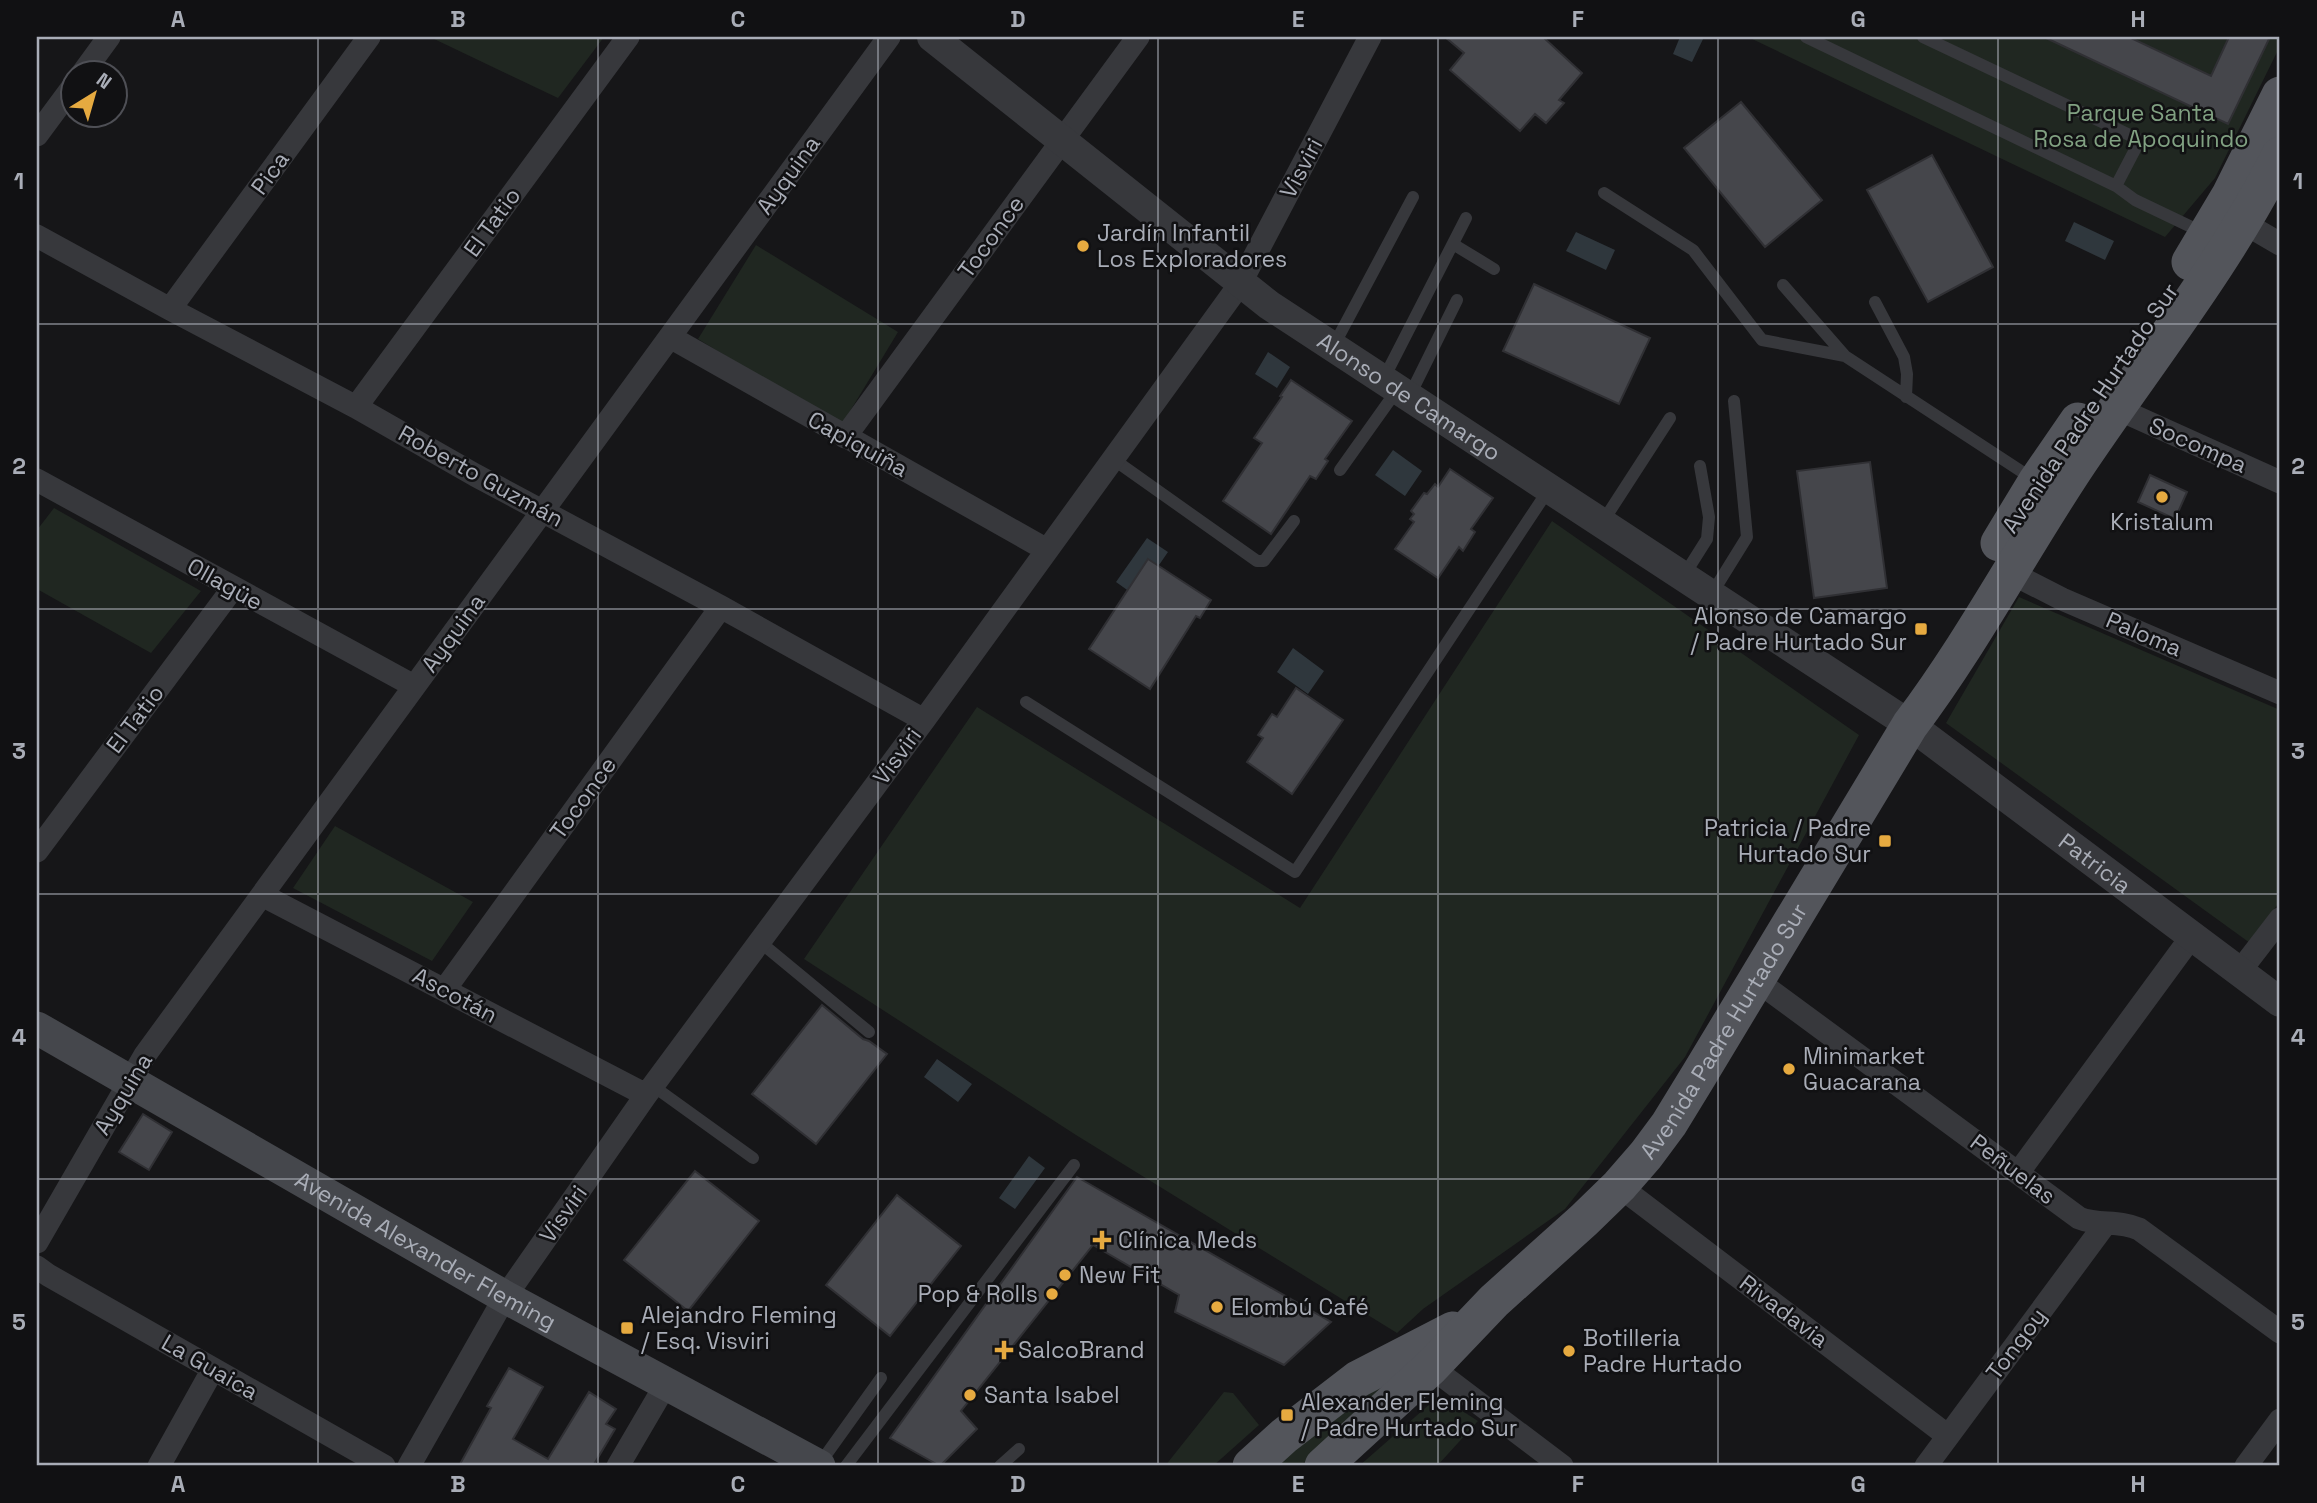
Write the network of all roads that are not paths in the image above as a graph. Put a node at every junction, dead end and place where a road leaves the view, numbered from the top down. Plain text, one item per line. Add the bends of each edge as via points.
1 (109, 37) edge
2 (369, 37) edge
3 (628, 37) edge
4 (889, 37) edge
5 (932, 37) edge
6 (1138, 37) edge
7 (1370, 37) edge
8 (1806, 37) edge
9 (1923, 37) edge
10 (1831, 43) edge
11 (92, 60) edge
12 (2280, 95) edge
13 (60, 104) edge
14 (37, 135) edge
15 (1062, 141) junction
16 (2280, 155) edge
17 (2116, 186) junction
18 (1604, 193) dead end
19 (1413, 197) dead end
20 (1466, 218) dead end
21 (2244, 223) junction
22 (2207, 234) junction
23 (37, 236) edge
24 (1453, 244) junction
25 (2280, 244) edge
26 (1494, 269) dead end
27 (1240, 284) junction
28 (1783, 285) dead end
29 (1457, 300) dead end
30 (1875, 302) dead end
31 (170, 309) junction
32 (670, 337) junction
33 (1332, 347) junction
34 (1845, 356) junction
35 (1396, 389) junction
36 (1906, 397) junction
37 (1734, 401) dead end
38 (356, 407) junction
39 (2116, 408) junction
40 (1670, 418) dead end
41 (845, 437) junction
42 (1113, 459) junction
43 (1700, 466) dead end
44 (1340, 470) dead end
45 (2036, 482) junction
46 (2280, 482) edge
47 (39, 486) edge
48 (1549, 489) junction
49 (543, 510) junction
50 (1294, 521) dead end
51 (1602, 524) junction
52 (1047, 550) junction
53 (2009, 572) junction
54 (1683, 578) junction
55 (233, 588) junction
56 (1710, 596) junction
57 (721, 607) junction
58 (414, 687) junction
59 (2280, 693) edge
60 (1026, 702) dead end
61 (924, 720) junction
62 (1910, 725) junction
63 (37, 851) edge
64 (262, 895) junction
65 (2280, 919) edge
66 (2192, 936) junction
67 (760, 942) junction
68 (2240, 971) junction
69 (1756, 980) junction
70 (445, 989) junction
71 (2280, 1002) edge
72 (37, 1028) edge
73 (869, 1032) dead end
74 (129, 1081) junction
75 (650, 1091) junction
76 (753, 1158) dead end
77 (1074, 1165) dead end
78 (2018, 1173) junction
79 (1619, 1186) junction
80 (2106, 1223) junction
81 (37, 1242) edge
82 (37, 1267) edge
83 (505, 1297) junction
84 (1494, 1301) junction
85 (2280, 1332) edge
86 (1432, 1367) junction
87 (213, 1369) junction
88 (881, 1378) dead end
89 (666, 1384) junction
90 (2280, 1420) edge
91 (1948, 1436) junction
92 (1020, 1448) dead end
93 (159, 1466) edge
94 (384, 1466) edge
95 (410, 1466) edge
96 (618, 1466) edge
97 (818, 1466) edge
98 (846, 1466) edge
99 (1000, 1466) edge
100 (1251, 1466) edge
101 (1323, 1466) edge
102 (1562, 1466) edge
103 (1926, 1466) edge
104 (2246, 1466) edge

1 - 11 street
2 - 31 street, Pica
3 - 38 street, El Tatio
4 - 32 street, Ayquina
5 - 15 street, Alonso de Camargo
6 - 15 street, Toconce
7 - 27 street, Visviri
8 - 10 lane
9 - 17 lane via 2140,140
10 - 17 lane
12 - 22 main road, Avenida Padre Hurtado Sur
13 - 14 street
15 - 27 street, Alonso de Camargo
15 - 41 street, Toconce
16 - 21 main road, Avenida Padre Hurtado Sur
17 - 22 lane via 2135,200
18 - 34 lane via 1693,250 1762,340
19 - 33 lane
20 - 24 lane
21 - 25 street
21 - 39 main road, Avenida Padre Hurtado Sur
22 - 45 main road, Avenida Padre Hurtado Sur
23 - 31 street, Roberto Guzmán
24 - 26 lane
24 - 35 lane
27 - 33 street, Alonso de Camargo
27 - 42 street, Visviri
28 - 34 lane
29 - 35 lane
30 - 36 lane via 1903,357
31 - 38 street, Roberto Guzmán
32 - 41 street, Capiquiña
32 - 49 street, Ayquina
33 - 35 street, Alonso de Camargo
34 - 36 lane
35 - 44 lane
35 - 48 street, Alonso de Camargo
36 - 45 lane
37 - 56 lane via 1747,537
38 - 49 street, Roberto Guzmán
39 - 46 street, Socompa
39 - 53 main road, Avenida Padre Hurtado Sur
40 - 51 lane
41 - 52 street, Capiquiña
42 - 50 lane via 1257,561 1270,555
42 - 52 street, Visviri
43 - 54 lane via 1709,517 1707,539
45 - 62 main road, Avenida Padre Hurtado Sur via 1937,648
47 - 55 street, Ollagüe
48 - 51 street, Alonso de Camargo
48 - 60 lane via 1295,872
49 - 57 street, Roberto Guzmán
49 - 58 street, Ayquina
51 - 54 street, Alonso de Camargo
52 - 61 street, Visviri
53 - 59 street, Paloma
53 - 62 main road, Avenida Padre Hurtado Sur via 1943,681
54 - 56 street, Alonso de Camargo
55 - 58 street, Ollagüe
55 - 63 street, El Tatio
56 - 62 street, Alonso de Camargo
57 - 61 street, Roberto Guzmán
57 - 70 street, Toconce
58 - 64 street, Ayquina
61 - 67 street, Visviri
62 - 66 street, Patricia
62 - 69 main road, Avenida Padre Hurtado Sur
64 - 70 street, Ascotán
64 - 74 street, Ayquina
65 - 68 street
66 - 68 street, Patricia
66 - 78 street
67 - 73 lane
67 - 75 street, Visviri
68 - 71 street, Patricia
69 - 78 street, Peñuelas
69 - 79 main road, Avenida Padre Hurtado Sur via 1669,1124
70 - 75 street, Ascotán
72 - 74 main road, Avenida Alexander Fleming
74 - 81 street, Ayquina
74 - 83 main road, Avenida Alexander Fleming
75 - 76 lane
75 - 83 street, Visviri
77 - 98 lane
78 - 80 street, Peñuelas via 2078,1218
79 - 84 main road, Avenida Padre Hurtado Sur
79 - 91 street, Rivadavia
80 - 85 street, Peñuelas via 2139,1229
80 - 91 street, Tongoy
82 - 87 street, La Guaica
83 - 89 main road, Avenida Alexander Fleming
83 - 95 street, Visviri
84 - 86 main road, Avenida Padre Hurtado Sur
84 - 100 main road, Avenida Padre Hurtado Sur via 1448,1333 1358,1379
86 - 101 main road, Avenida Padre Hurtado Sur
86 - 102 street
87 - 93 street
87 - 94 street, La Guaica
88 - 97 lane
89 - 96 street
89 - 97 main road, Avenida Alexander Fleming
90 - 104 street
91 - 103 street, Tongoy
92 - 99 lane

